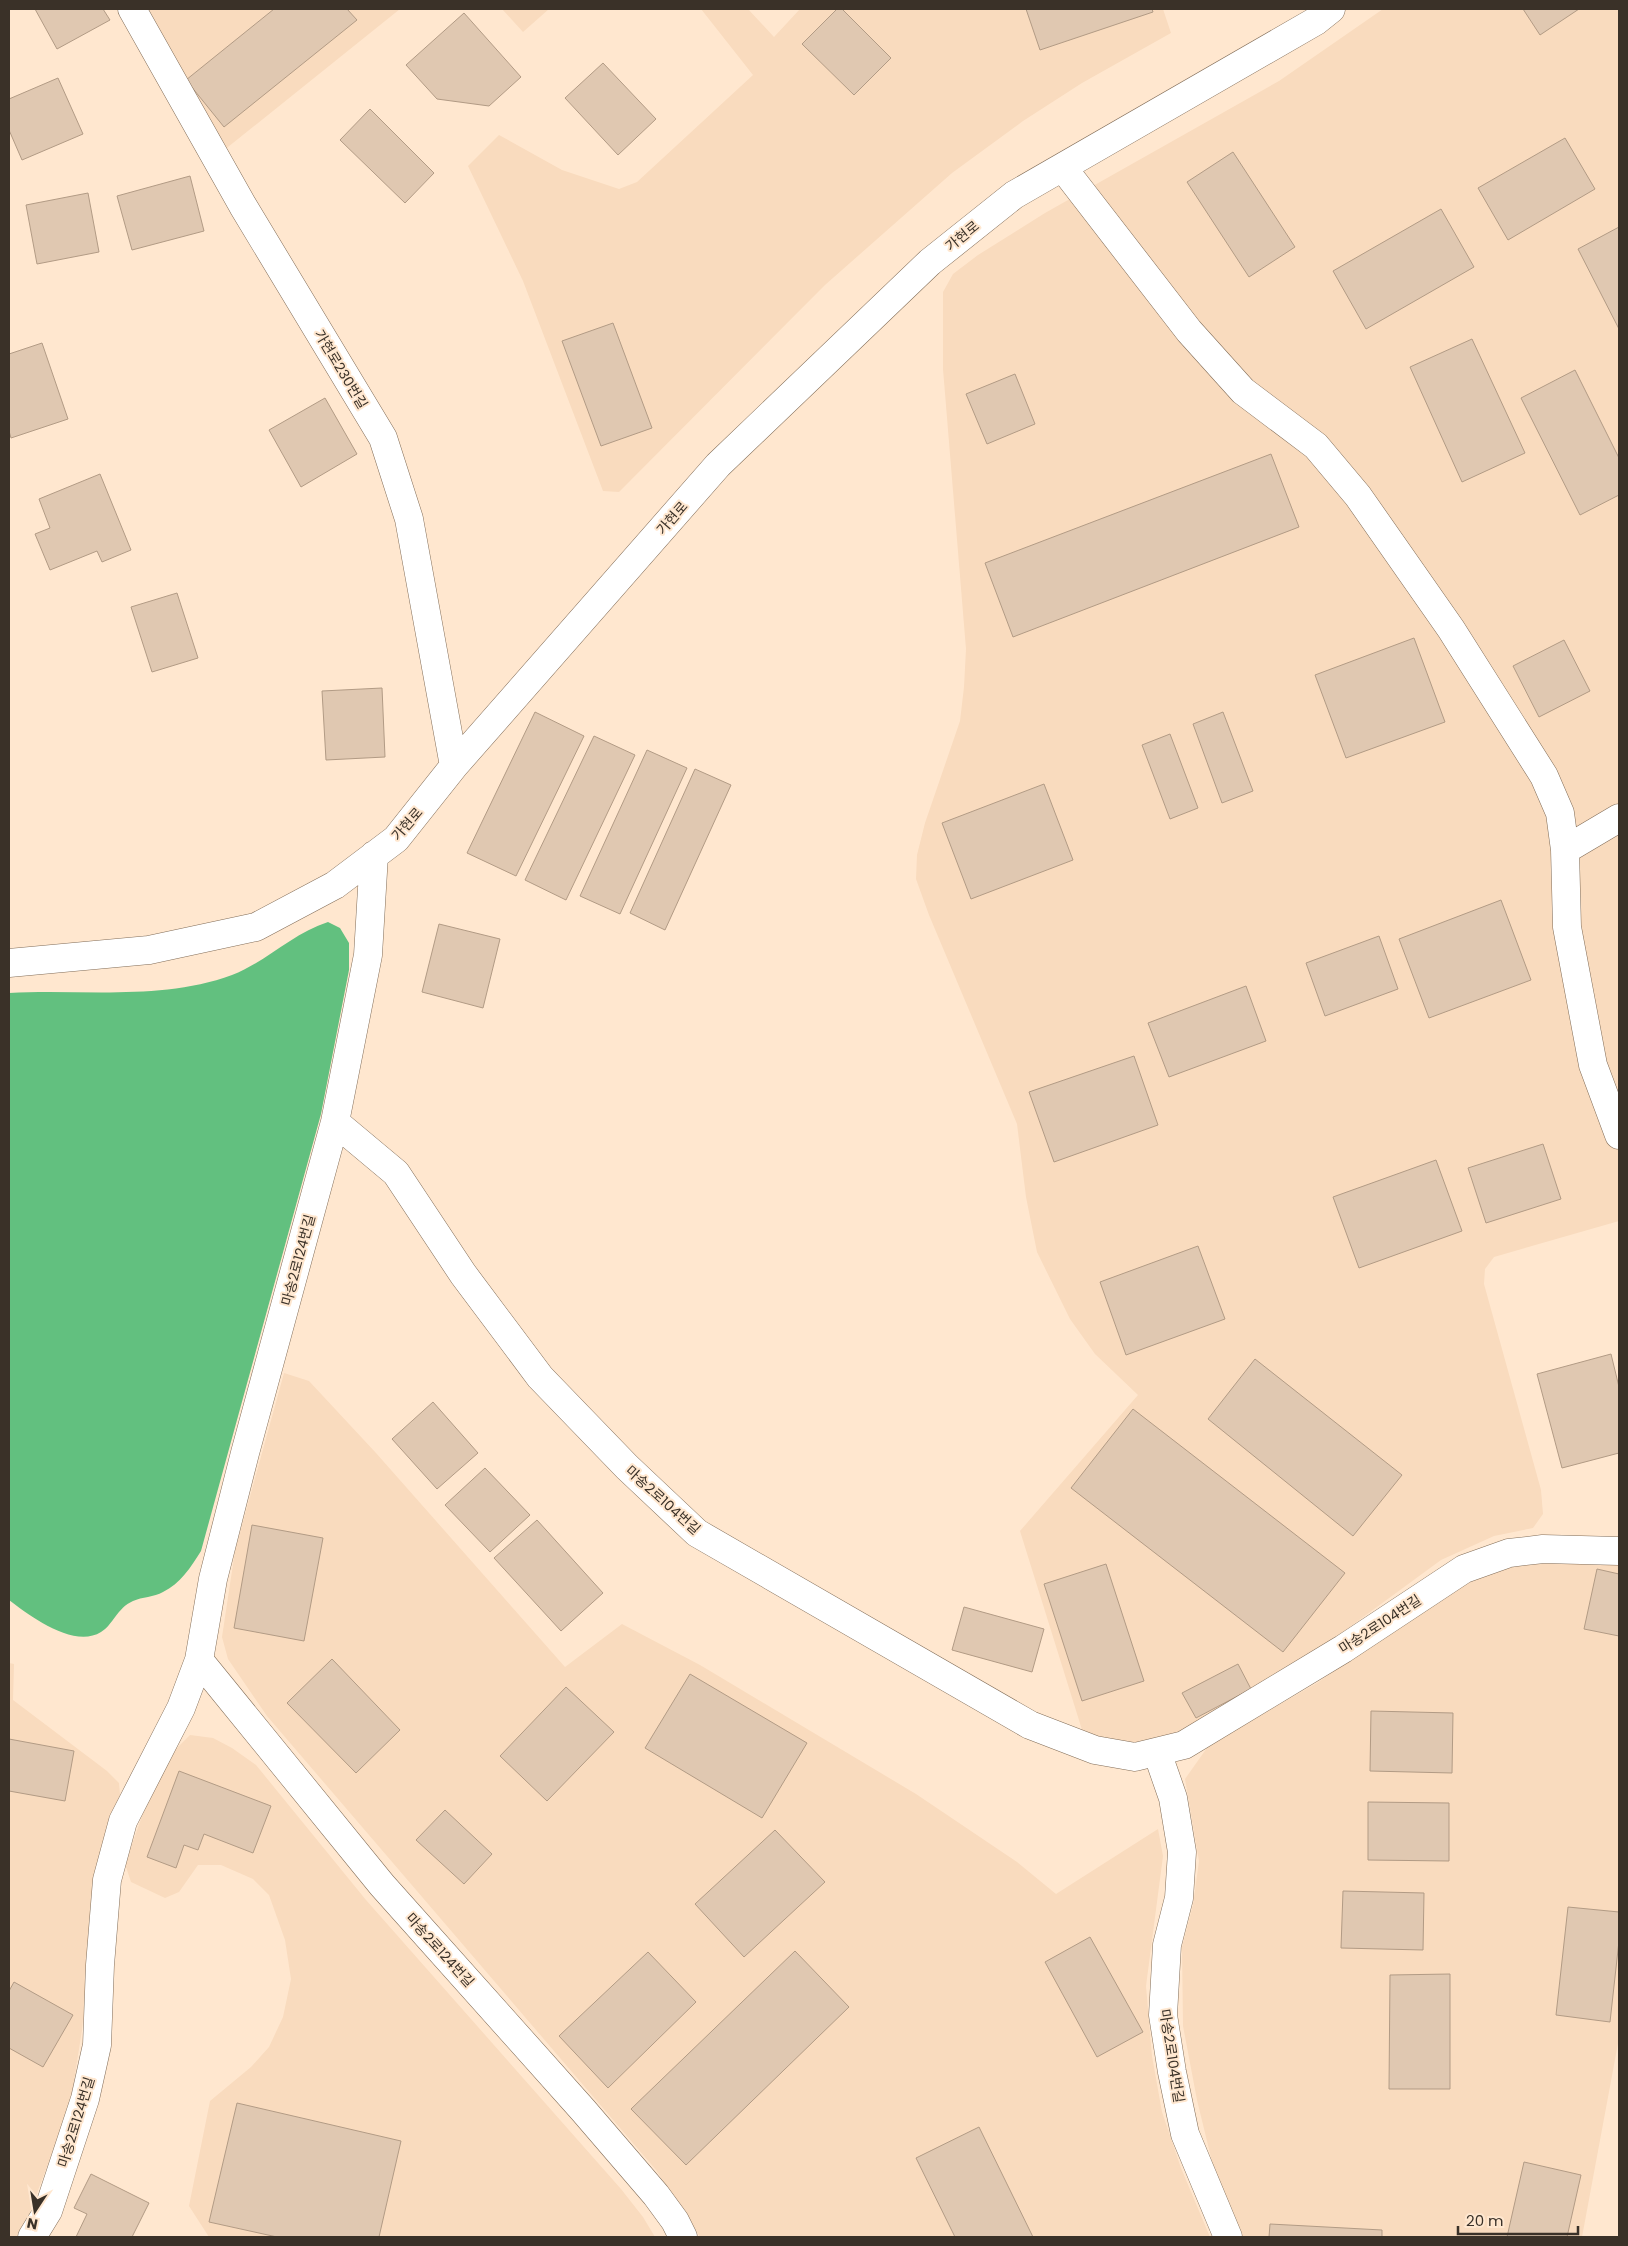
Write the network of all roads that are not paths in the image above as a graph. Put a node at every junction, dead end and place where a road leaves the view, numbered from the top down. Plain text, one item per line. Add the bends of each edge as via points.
1 (132, 9) edge
2 (1331, 9) edge
3 (1063, 168) junction
4 (454, 766) junction
5 (1619, 818) edge
6 (1565, 850) junction
7 (374, 855) junction
8 (9, 962) edge
9 (335, 1122) junction
10 (1619, 1135) edge
11 (1619, 1551) edge
12 (199, 1660) junction
13 (1157, 1752) junction
14 (32, 2237) edge
15 (684, 2237) edge
16 (1228, 2237) edge

1 - 4 street, 가현로230번길 via 243,206 383,438 409,519
2 - 3 street, 가현로 via 1316,21
3 - 4 street, 가현로 via 1014,195 930,262 718,465
3 - 6 street via 1189,331 1243,391 1316,446 1358,496 1451,629 1544,776 1560,813
4 - 7 street, 가현로 via 396,839
5 - 6 street
6 - 10 street via 1567,927 1577,983 1593,1065
7 - 8 street, 가현로 via 336,884 256,927 149,950
7 - 9 street, 마송2로124번길 via 368,955
9 - 12 street, 마송2로124번길 via 213,1579
9 - 13 street, 마송2로104번길 via 396,1173 463,1274 540,1377 627,1467 697,1533 1030,1725 1095,1750 1135,1757
11 - 13 street, 마송2로104번길 via 1543,1549 1509,1553 1464,1569 1230,1719 1184,1745
12 - 14 street, 마송2로124번길 via 181,1708 123,1821 107,1880 97,2045 85,2100 48,2211
12 - 15 street, 마송2로124번길 via 382,1885 656,2195
13 - 16 street, 마송2로104번길 via 1173,1798 1182,1852 1179,1898 1167,1945 1163,2015 1185,2134

